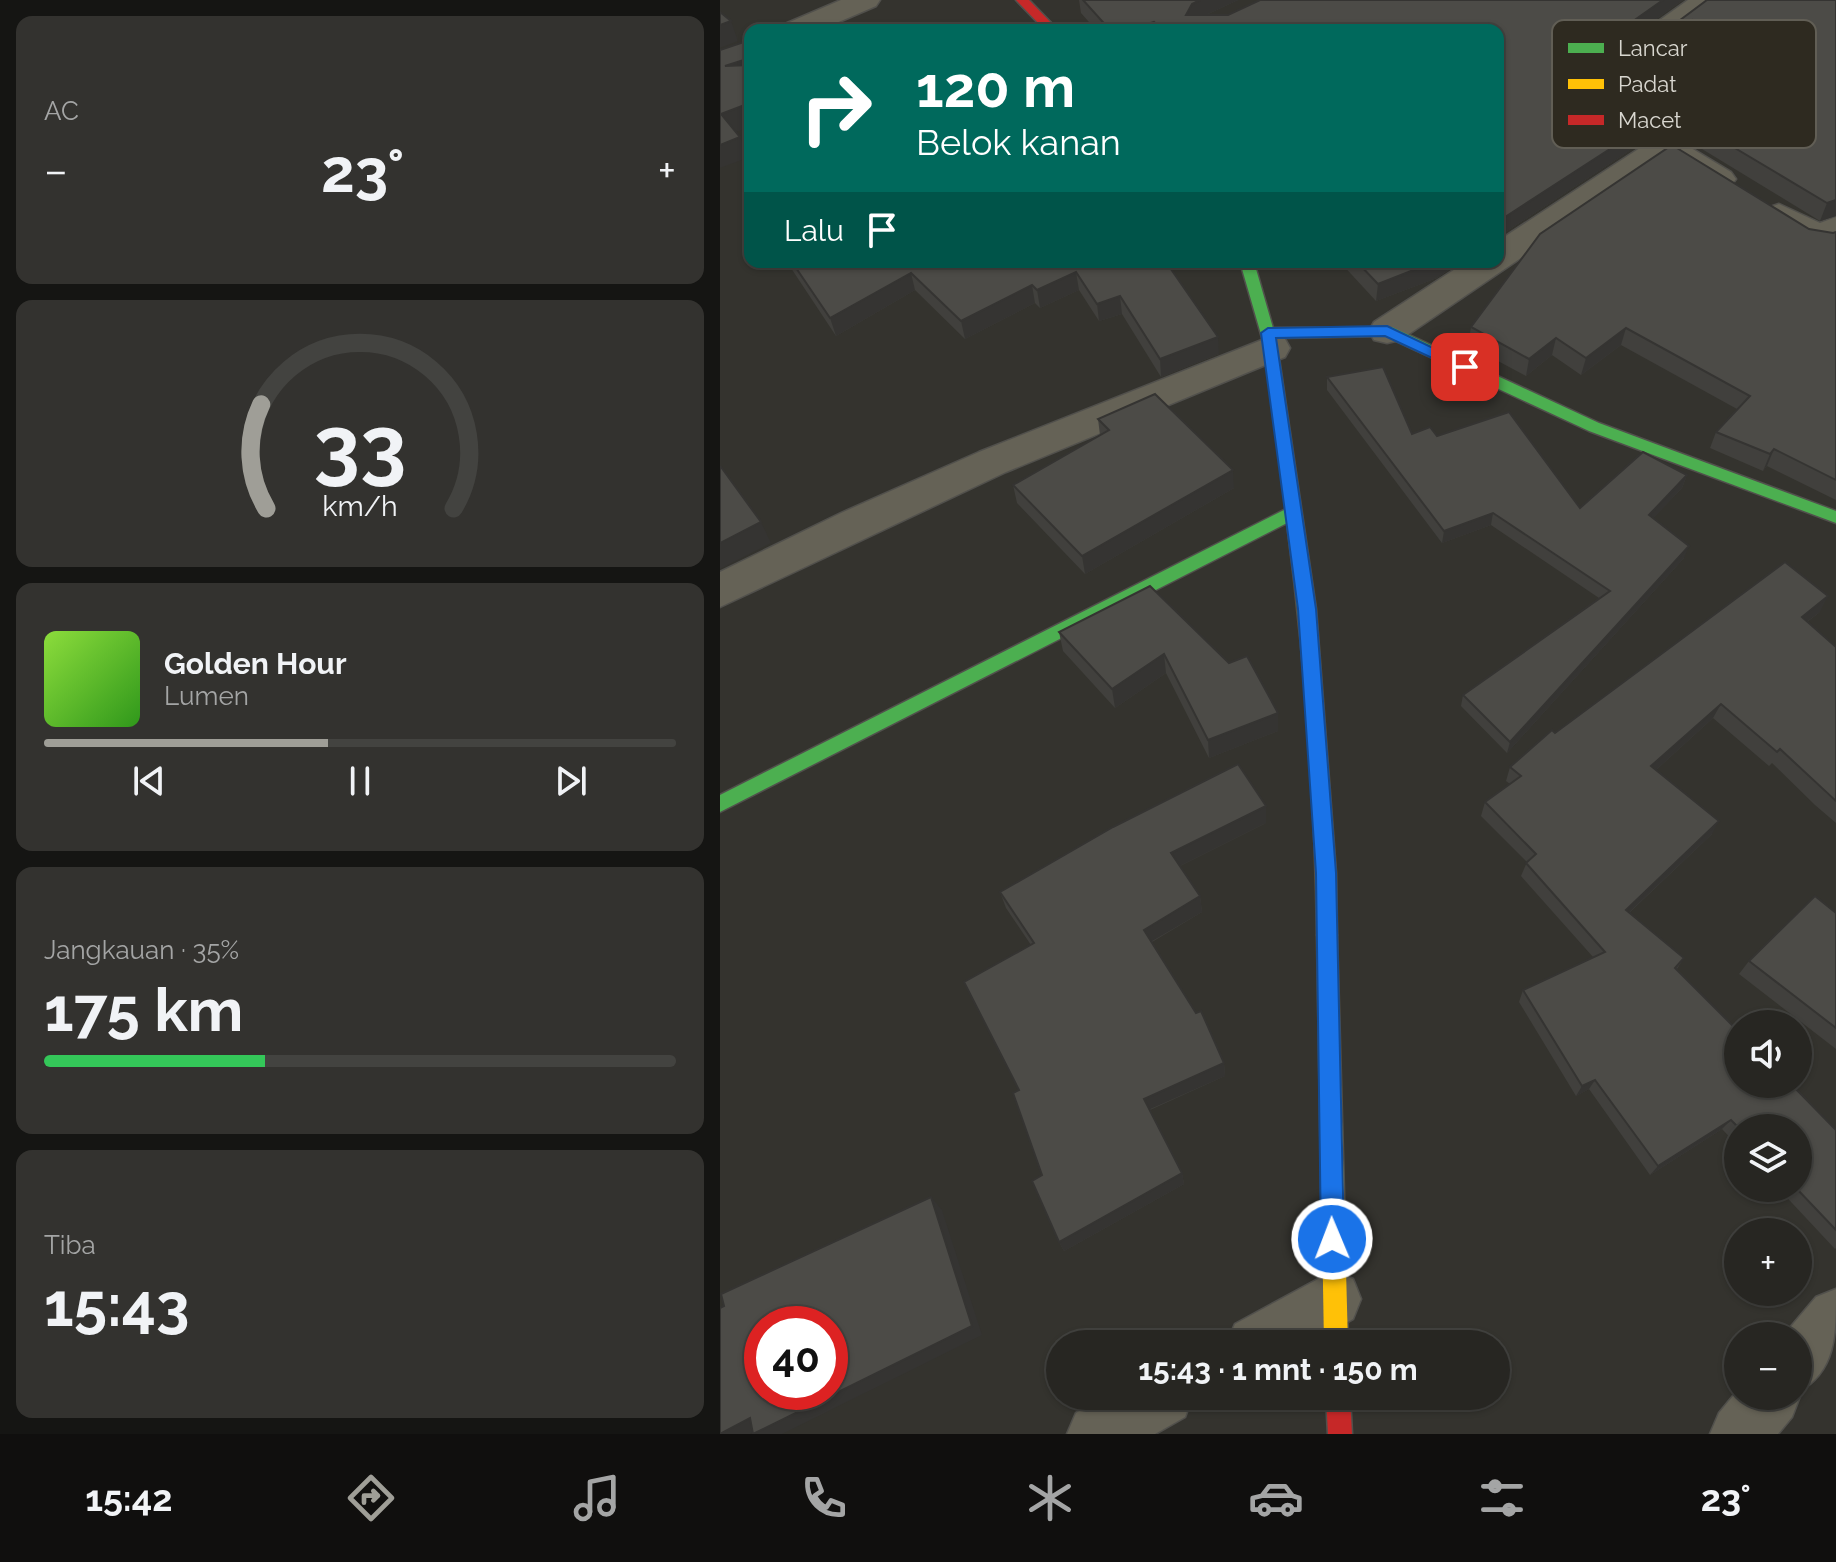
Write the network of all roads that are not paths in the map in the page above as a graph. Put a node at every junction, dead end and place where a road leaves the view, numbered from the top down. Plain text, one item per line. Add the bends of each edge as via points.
1 (866, 0) edge
2 (1022, 0) edge
3 (1707, 0) edge
4 (1679, 20) edge
5 (809, 24) edge
6 (1046, 24) edge
7 (1661, 148) edge
8 (1667, 148) edge
9 (1836, 228) edge
10 (1504, 253) edge
11 (1249, 268) edge
12 (1481, 268) edge
13 (1387, 331) junction
14 (1270, 341) junction
15 (1294, 512) junction
16 (1836, 517) edge
17 (720, 591) edge
18 (720, 804) edge
19 (1836, 1317) edge
20 (1334, 1322) edge
21 (1305, 1330) edge
22 (1812, 1346) edge
23 (1139, 1410) edge
24 (1339, 1410) edge
25 (1760, 1410) edge
26 (1097, 1434) edge
27 (1340, 1434) edge
28 (1740, 1434) edge

1 - 5 street
2 - 6 street
3 - 4 street
7 - 10 street
8 - 9 street via 1816,236 1826,237
11 - 14 street
12 - 13 street
13 - 14 street
13 - 16 street via 1594,427
14 - 15 street
14 - 17 street via 932,487
15 - 18 street
15 - 20 street via 1307,609 1326,873
19 - 22 street
20 - 21 street
23 - 26 street
24 - 27 street
25 - 28 street

